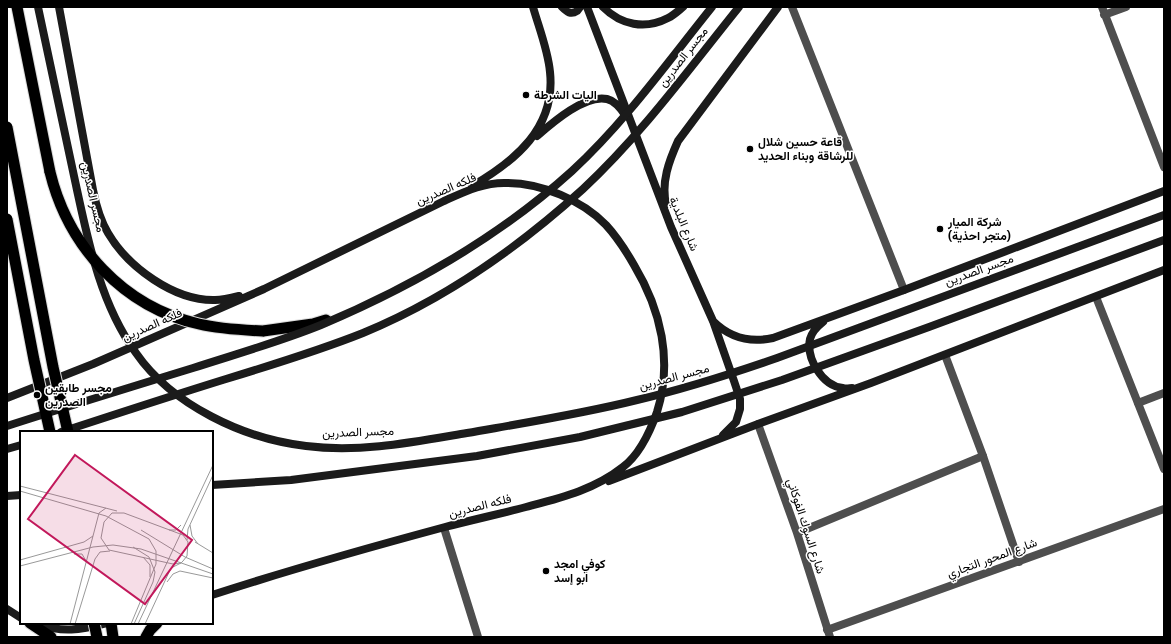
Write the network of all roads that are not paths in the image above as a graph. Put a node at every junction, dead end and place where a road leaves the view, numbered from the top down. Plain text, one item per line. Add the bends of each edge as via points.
1 (17, 7) edge
2 (38, 7) edge
3 (59, 7) edge
4 (533, 7) edge
5 (562, 7) edge
6 (580, 7) edge
7 (587, 7) edge
8 (603, 7) edge
9 (683, 7) edge
10 (712, 7) edge
11 (739, 7) edge
12 (778, 7) edge
13 (792, 7) edge
14 (1126, 7) edge
15 (1103, 11) edge
16 (7, 126) edge
17 (635, 131) junction
18 (517, 154) junction
19 (1164, 167) edge
20 (1164, 191) edge
21 (444, 201) junction
22 (1164, 215) edge
23 (7, 219) edge
24 (671, 227) junction
25 (1164, 240) edge
26 (1164, 270) edge
27 (264, 288) junction
28 (904, 290) junction
29 (1096, 297) junction
30 (350, 312) junction
31 (838, 314) junction
32 (713, 321) junction
33 (945, 355) junction
34 (871, 383) junction
35 (1164, 393) edge
36 (8, 397) edge
37 (1138, 403) junction
38 (758, 424) junction
39 (7, 426) edge
40 (50, 431) edge
41 (64, 431) edge
42 (68, 431) edge
43 (712, 441) junction
44 (20, 445) edge
45 (7, 449) edge
46 (983, 456) junction
47 (1164, 469) edge
48 (213, 485) edge
49 (574, 494) junction
50 (20, 495) edge
51 (7, 496) edge
52 (1164, 509) edge
53 (444, 528) junction
54 (797, 534) junction
55 (1019, 562) junction
56 (213, 595) edge
57 (7, 609) edge
58 (20, 617) edge
59 (32, 624) edge
60 (34, 624) edge
61 (94, 624) edge
62 (103, 624) edge
63 (111, 624) edge
64 (156, 624) edge
65 (82, 630) junction
66 (828, 633) edge
67 (47, 637) edge
68 (97, 637) edge
69 (113, 637) edge
70 (146, 637) edge
71 (478, 637) edge

1 - 30 highway, bridge via 57,197 74,233 89,255 107,274 150,306 186,321 212,327 251,330 286,328 314,324
2 - 22 main road, مجسر الصدرين, bridge via 97,270 127,340 146,366 184,399 241,430 286,443 347,448 405,443 559,417 638,400 777,358
3 - 27 main road via 96,204 107,232 137,267 153,280 191,297 214,300 239,297
4 - 18 main road via 550,72 549,101 540,128
5 - 6 main road via 571,13 578,11
7 - 17 main road, شارع البلدية
8 - 9 main road via 614,17 628,24 650,25 669,18
10 - 30 main road, مجسر الصدرين, bridge via 612,130 572,171 494,232 390,294
11 - 41 main road, مجسر الصدرين, bridge via 643,126 604,169 534,231 476,272 397,317 330,346
12 - 24 main road via 678,141 668,164 665,180 665,200
13 - 28 street
14 - 15 street
15 - 19 street
16 - 42 highway, bridge
17 - 18 main road via 621,108 614,102 605,98 594,99 557,119
17 - 24 main road, شارع البلدية
18 - 21 main road via 504,166
20 - 28 main road
21 - 27 main road, فلكه الصدرين
21 - 49 main road, فلكه الصدرين via 472,189 506,183 537,188 567,198 606,225 629,256 647,289 664,344 662,389 654,420 636,454 624,466 606,479
23 - 40 highway, bridge
24 - 32 main road, شارع البلدية
25 - 48 main road, bridge via 797,375 682,412 580,437 477,456 298,479
26 - 29 main road
27 - 36 main road, فلكه الصدرين via 93,364
28 - 31 main road
29 - 33 main road
29 - 37 street
30 - 39 main road, مجسر الصدرين, bridge via 267,345
31 - 32 main road via 763,340 740,339 721,329
31 - 34 main road via 824,321 810,338 815,365 827,381 842,388 854,388
32 - 43 main road, شارع البلدية via 740,399 740,409 736,422
33 - 34 main road
33 - 46 street
34 - 38 main road
35 - 37 street
37 - 47 street
38 - 43 main road
38 - 54 street, شارع السوك الفوكاني
43 - 49 main road
44 - 45 main road
46 - 54 street
46 - 55 street
49 - 53 main road, فلكه الصدرين
50 - 51 main road
52 - 55 street, شارع المحور التجاري
53 - 56 main road, فلكه الصدرين
53 - 71 street
54 - 66 street, شارع السوك الفوكاني
55 - 66 street, شارع المحور التجاري
57 - 58 main road
59 - 67 highway
60 - 65 main road via 48,628
61 - 68 highway, bridge
62 - 65 main road
63 - 69 highway
64 - 70 highway
65 - 67 main road

